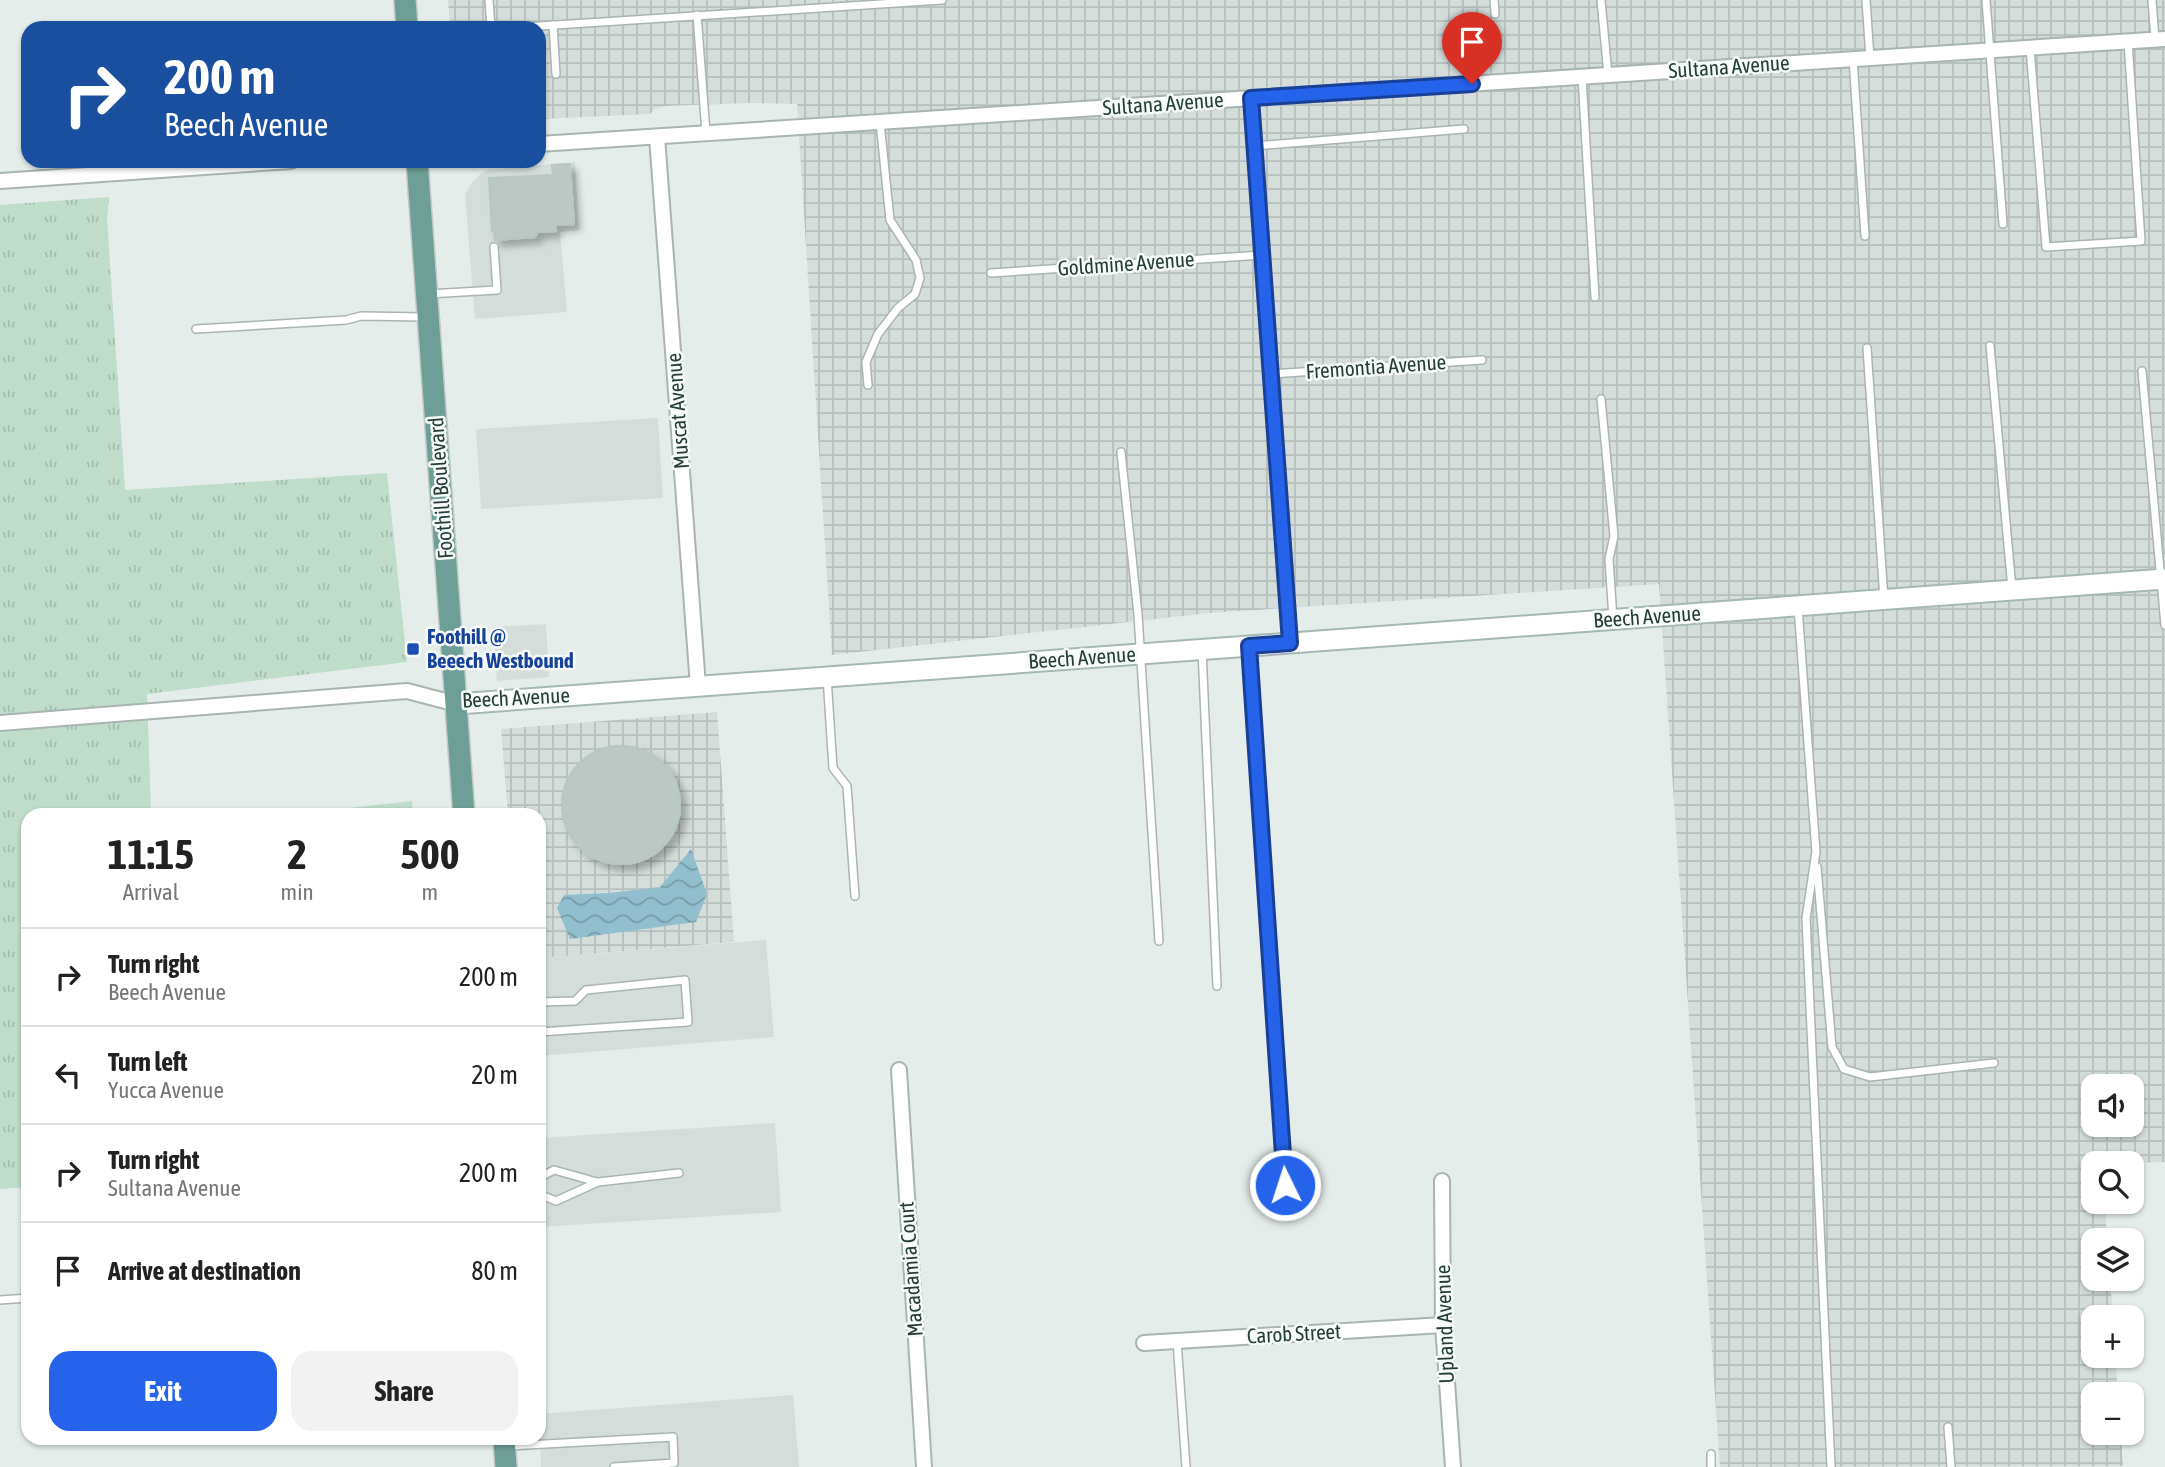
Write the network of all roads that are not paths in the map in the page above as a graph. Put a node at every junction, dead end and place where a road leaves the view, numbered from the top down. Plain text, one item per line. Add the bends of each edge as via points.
1 (405, 0) edge
2 (489, 0) edge
3 (942, 0) edge
4 (1494, 0) edge
5 (1601, 0) edge
6 (1866, 0) edge
7 (1986, 0) edge
8 (2152, 0) edge
9 (1495, 14) dead end
10 (698, 15) junction
11 (406, 21) edge
12 (490, 21) edge
13 (546, 25) edge
14 (553, 25) junction
15 (2160, 39) edge
16 (2128, 41) junction
17 (2030, 48) junction
18 (1989, 50) junction
19 (1871, 58) junction
20 (1853, 59) junction
21 (556, 74) dead end
22 (1608, 75) junction
23 (1582, 77) junction
24 (1251, 98) junction
25 (880, 122) junction
26 (1464, 129) dead end
27 (706, 133) junction
28 (657, 137) junction
29 (546, 144) edge
30 (1254, 146) junction
31 (189, 168) edge
32 (418, 168) edge
33 (0, 181) edge
34 (2003, 224) dead end
35 (1865, 236) dead end
36 (494, 247) dead end
37 (1262, 255) junction
38 (991, 273) dead end
39 (427, 294) junction
40 (1595, 297) dead end
41 (429, 317) junction
42 (196, 329) dead end
43 (1990, 346) dead end
44 (1867, 348) dead end
45 (1482, 360) dead end
46 (2142, 372) dead end
47 (1271, 374) junction
48 (868, 385) dead end
49 (1601, 399) dead end
50 (1121, 452) dead end
51 (2163, 579) edge
52 (2012, 590) junction
53 (1884, 600) junction
54 (1798, 606) junction
55 (1613, 619) junction
56 (2165, 625) edge
57 (1290, 643) junction
58 (1249, 646) junction
59 (1202, 649) junction
60 (1140, 654) junction
61 (827, 677) junction
62 (698, 686) junction
63 (457, 704) junction
64 (0, 723) edge
65 (464, 808) edge
66 (1816, 852) junction
67 (855, 896) dead end
68 (1159, 941) dead end
69 (1217, 986) dead end
70 (546, 1002) edge
71 (546, 1032) edge
72 (1994, 1063) dead end
73 (899, 1070) dead end
74 (679, 1173) dead end
75 (546, 1174) edge
76 (1443, 1181) dead end
77 (598, 1182) junction
78 (1285, 1185) dead end
79 (546, 1197) edge
80 (21, 1298) edge
81 (0, 1300) edge
82 (1443, 1325) junction
83 (1177, 1341) junction
84 (1144, 1343) dead end
85 (1948, 1427) dead end
86 (505, 1451) edge
87 (1711, 1454) dead end
88 (614, 1467) edge
89 (924, 1467) edge
90 (1186, 1467) edge
91 (1452, 1467) edge
92 (1711, 1467) edge
93 (1831, 1467) edge
94 (1951, 1467) edge

1 - 11 main road
2 - 12 lane
3 - 10 lane
4 - 9 lane
5 - 22 lane
6 - 19 lane
7 - 18 lane
8 - 15 lane
10 - 14 lane
10 - 27 lane
13 - 14 lane
14 - 21 lane
15 - 16 street, Sultana Avenue
16 - 17 street, Sultana Avenue
16 - 17 lane via 2141,242 2046,247
17 - 18 street, Sultana Avenue
18 - 19 street, Sultana Avenue
18 - 34 lane
19 - 20 street, Sultana Avenue
20 - 22 street, Sultana Avenue
20 - 35 lane
22 - 23 street, Sultana Avenue
23 - 24 street, Sultana Avenue
23 - 40 lane
24 - 25 street, Sultana Avenue
24 - 30 lane
25 - 27 street, Sultana Avenue
25 - 48 lane via 890,220 916,260 920,278 915,294 878,334 866,362
26 - 30 lane
27 - 28 street, Sultana Avenue
28 - 29 street, Sultana Avenue
28 - 62 street, Muscat Avenue
30 - 37 lane
31 - 33 street
32 - 39 main road, Foothill Boulevard
36 - 39 lane via 497,290
37 - 38 lane, Goldmine Avenue
37 - 47 lane
39 - 41 main road, Foothill Boulevard
41 - 42 lane via 361,316
41 - 63 main road, Foothill Boulevard
43 - 52 lane
44 - 53 lane
45 - 47 lane, Fremontia Avenue
46 - 51 lane
47 - 57 lane
49 - 55 lane via 1614,536 1609,559
50 - 60 lane
51 - 52 main road, Beech Avenue
51 - 56 lane
52 - 53 main road, Beech Avenue
53 - 54 main road, Beech Avenue
54 - 55 main road, Beech Avenue
54 - 66 lane
55 - 57 main road, Beech Avenue
57 - 58 main road, Beech Avenue
58 - 59 main road, Beech Avenue
58 - 78 lane
59 - 60 main road, Beech Avenue
59 - 69 lane
60 - 61 main road, Beech Avenue
60 - 68 lane
61 - 62 main road, Beech Avenue
61 - 67 lane via 833,768 847,786
62 - 63 main road, Beech Avenue
63 - 64 street, Beech Avenue via 407,691
63 - 65 main road, Foothill Boulevard
66 - 72 lane via 1832,1046 1844,1069 1870,1077
66 - 93 lane via 1806,918
70 - 71 lane via 575,1001 586,990 685,980 688,1022
73 - 89 street, Macadamia Court
74 - 77 lane
75 - 77 lane via 554,1170
76 - 82 street, Upland Avenue
77 - 79 lane via 556,1201
80 - 81 lane
82 - 83 street, Carob Street
82 - 91 street, Upland Avenue
83 - 84 street, Carob Street
83 - 90 lane
85 - 94 lane
86 - 88 lane via 673,1437 674,1463
87 - 92 lane

